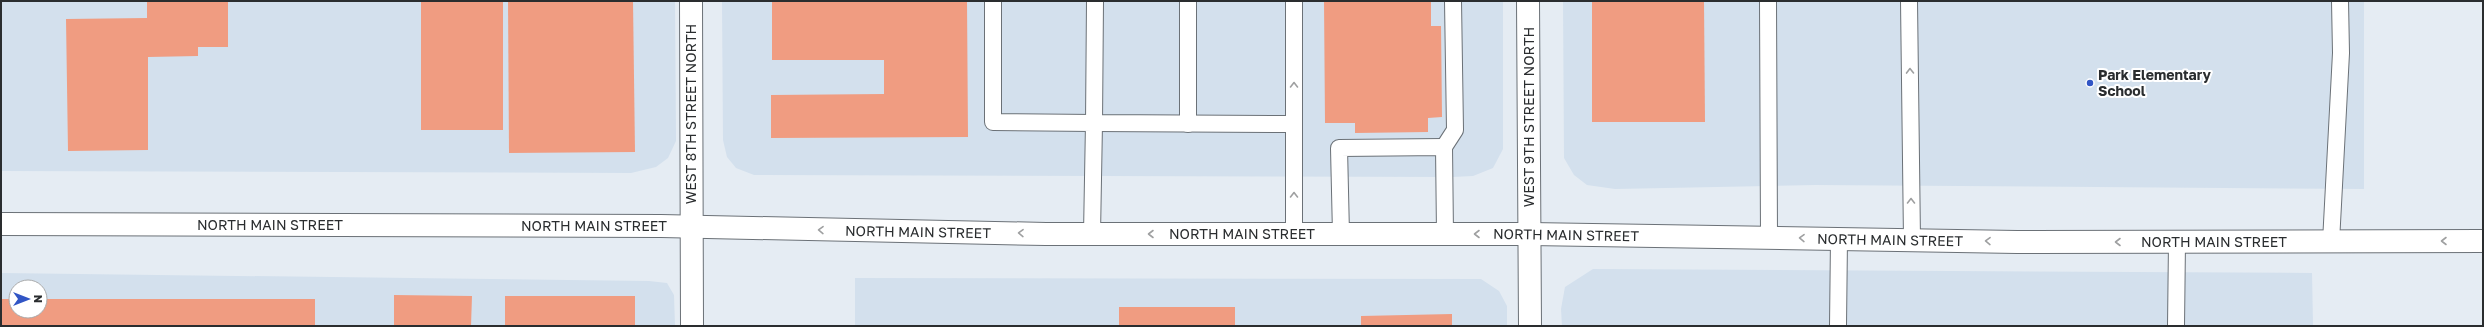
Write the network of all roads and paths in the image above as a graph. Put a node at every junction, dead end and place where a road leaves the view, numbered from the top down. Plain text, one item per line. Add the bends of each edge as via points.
1 (691, 1) edge
2 (993, 1) edge
3 (1095, 1) edge
4 (1188, 1) edge
5 (1294, 1) edge
6 (1453, 1) edge
7 (1528, 1) edge
8 (1768, 1) edge
9 (1909, 1) edge
10 (2340, 1) edge
11 (1094, 123) junction
12 (1188, 124) junction
13 (1294, 124) junction
14 (1444, 147) junction
15 (1, 224) edge
16 (691, 227) junction
17 (1092, 234) junction
18 (1294, 234) junction
19 (1341, 234) junction
20 (1445, 234) junction
21 (1530, 234) junction
22 (1769, 238) junction
23 (1839, 239) junction
24 (1912, 240) junction
25 (2483, 241) edge
26 (2177, 242) junction
27 (2331, 242) junction
28 (692, 326) edge
29 (1530, 326) edge
30 (1838, 326) edge
31 (2176, 326) edge

1 - 16 street, WEST 8TH STREET NORTH
2 - 11 lane via 993,122
3 - 11 lane
4 - 12 lane
13 -> 5 lane
6 - 14 lane via 1455,130
7 - 21 street, WEST 9TH STREET NORTH
8 - 22 lane
24 -> 9 lane
10 - 27 lane via 2341,53
11 - 12 lane
11 - 17 lane
12 - 13 lane
18 -> 13 lane
14 - 19 lane via 1339,148
14 - 20 lane
15 - 16 street, NORTH MAIN STREET
17 -> 16 street, NORTH MAIN STREET
16 - 28 street, WEST 8TH STREET NORTH
18 -> 17 street, NORTH MAIN STREET
18 - 19 street, NORTH MAIN STREET
19 - 20 street, NORTH MAIN STREET
21 -> 20 street, NORTH MAIN STREET
21 - 22 street, NORTH MAIN STREET
21 - 29 street, WEST 9TH STREET NORTH
23 -> 22 street, NORTH MAIN STREET
23 - 24 street, NORTH MAIN STREET
23 - 30 lane
26 -> 24 street, NORTH MAIN STREET
25 -> 27 street, NORTH MAIN STREET
26 - 27 street, NORTH MAIN STREET
26 - 31 lane

